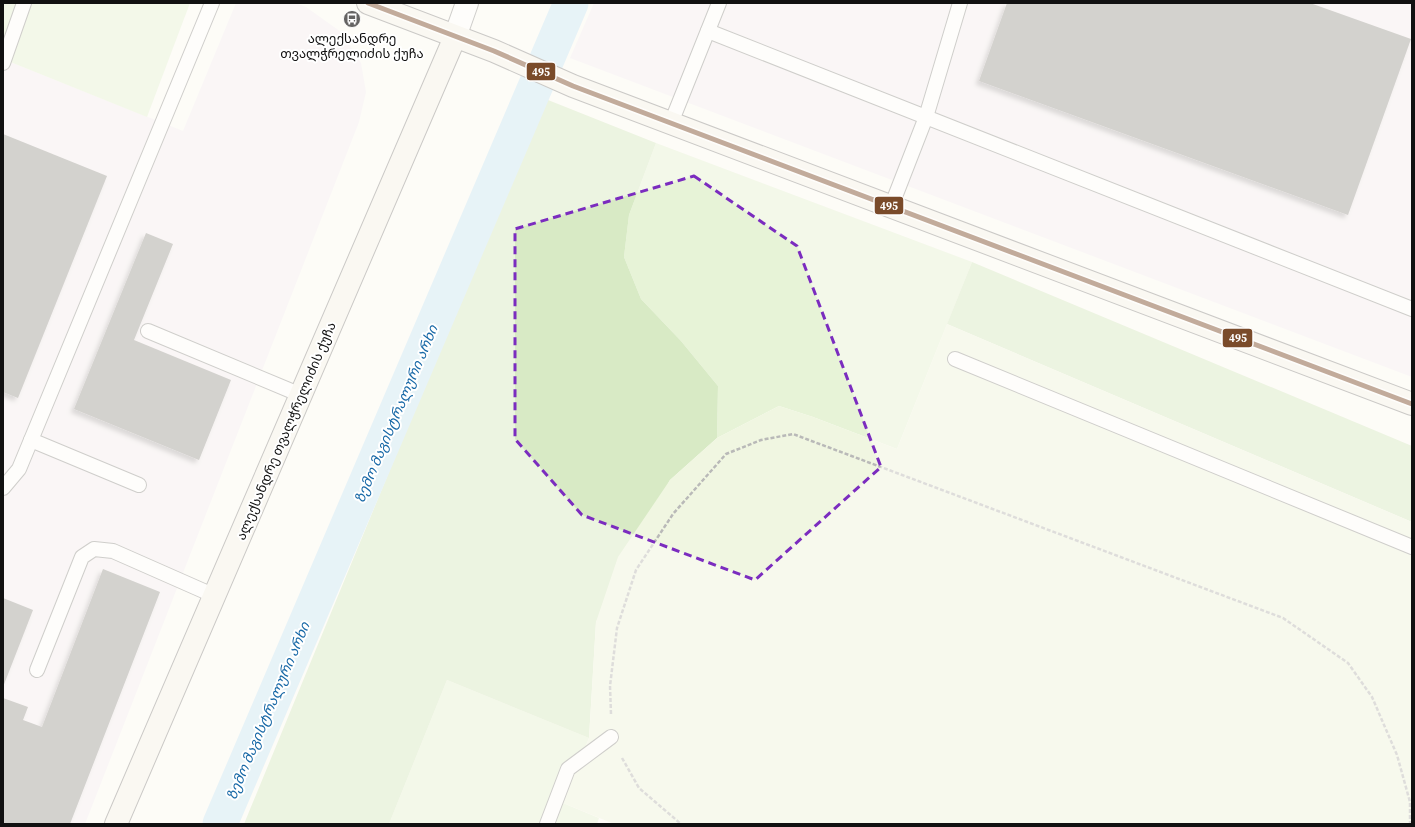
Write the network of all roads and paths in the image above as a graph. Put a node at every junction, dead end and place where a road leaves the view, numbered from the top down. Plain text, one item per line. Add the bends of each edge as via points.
1 (24, 3) edge
2 (212, 3) edge
3 (368, 3) edge
4 (467, 3) edge
5 (719, 3) edge
6 (960, 3) edge
7 (708, 31) junction
8 (455, 37) junction
9 (3, 63) edge
10 (926, 117) junction
11 (671, 123) junction
12 (891, 207) junction
13 (1412, 309) edge
14 (148, 331) dead end
15 (955, 359) dead end
16 (301, 395) junction
17 (1412, 404) edge
18 (31, 440) junction
19 (139, 485) dead end
20 (3, 488) edge
21 (1412, 547) edge
22 (215, 596) junction
23 (37, 670) dead end
24 (611, 737) junction
25 (1411, 802) edge
26 (116, 824) edge
27 (547, 824) edge
28 (681, 824) edge
29 (1410, 824) edge

1 - 9 lane
2 - 18 lane
3 - 8 street
4 - 8 street
5 - 7 lane
6 - 10 lane
7 - 10 lane
7 - 11 lane
8 - 11 street
8 - 16 street, ალექსანდრე თვალჭრელიძის ქუჩა
10 - 12 lane
10 - 13 lane
11 - 12 street
12 - 17 street
14 - 16 lane
15 - 21 lane
16 - 22 street, ალექსანდრე თვალჭრელიძის ქუჩა
18 - 19 lane
18 - 20 lane via 19,469
22 - 23 lane via 113,550 94,549 82,556
22 - 26 street, ალექსანდრე თვალჭრელიძის ქუჩა
24 - 25 path via 610,686 617,628 636,570 673,514 726,454 761,440 793,434 1283,618 1348,663 1372,697 1397,755
24 - 27 lane via 568,769
24 - 28 path via 639,788
25 - 29 path

